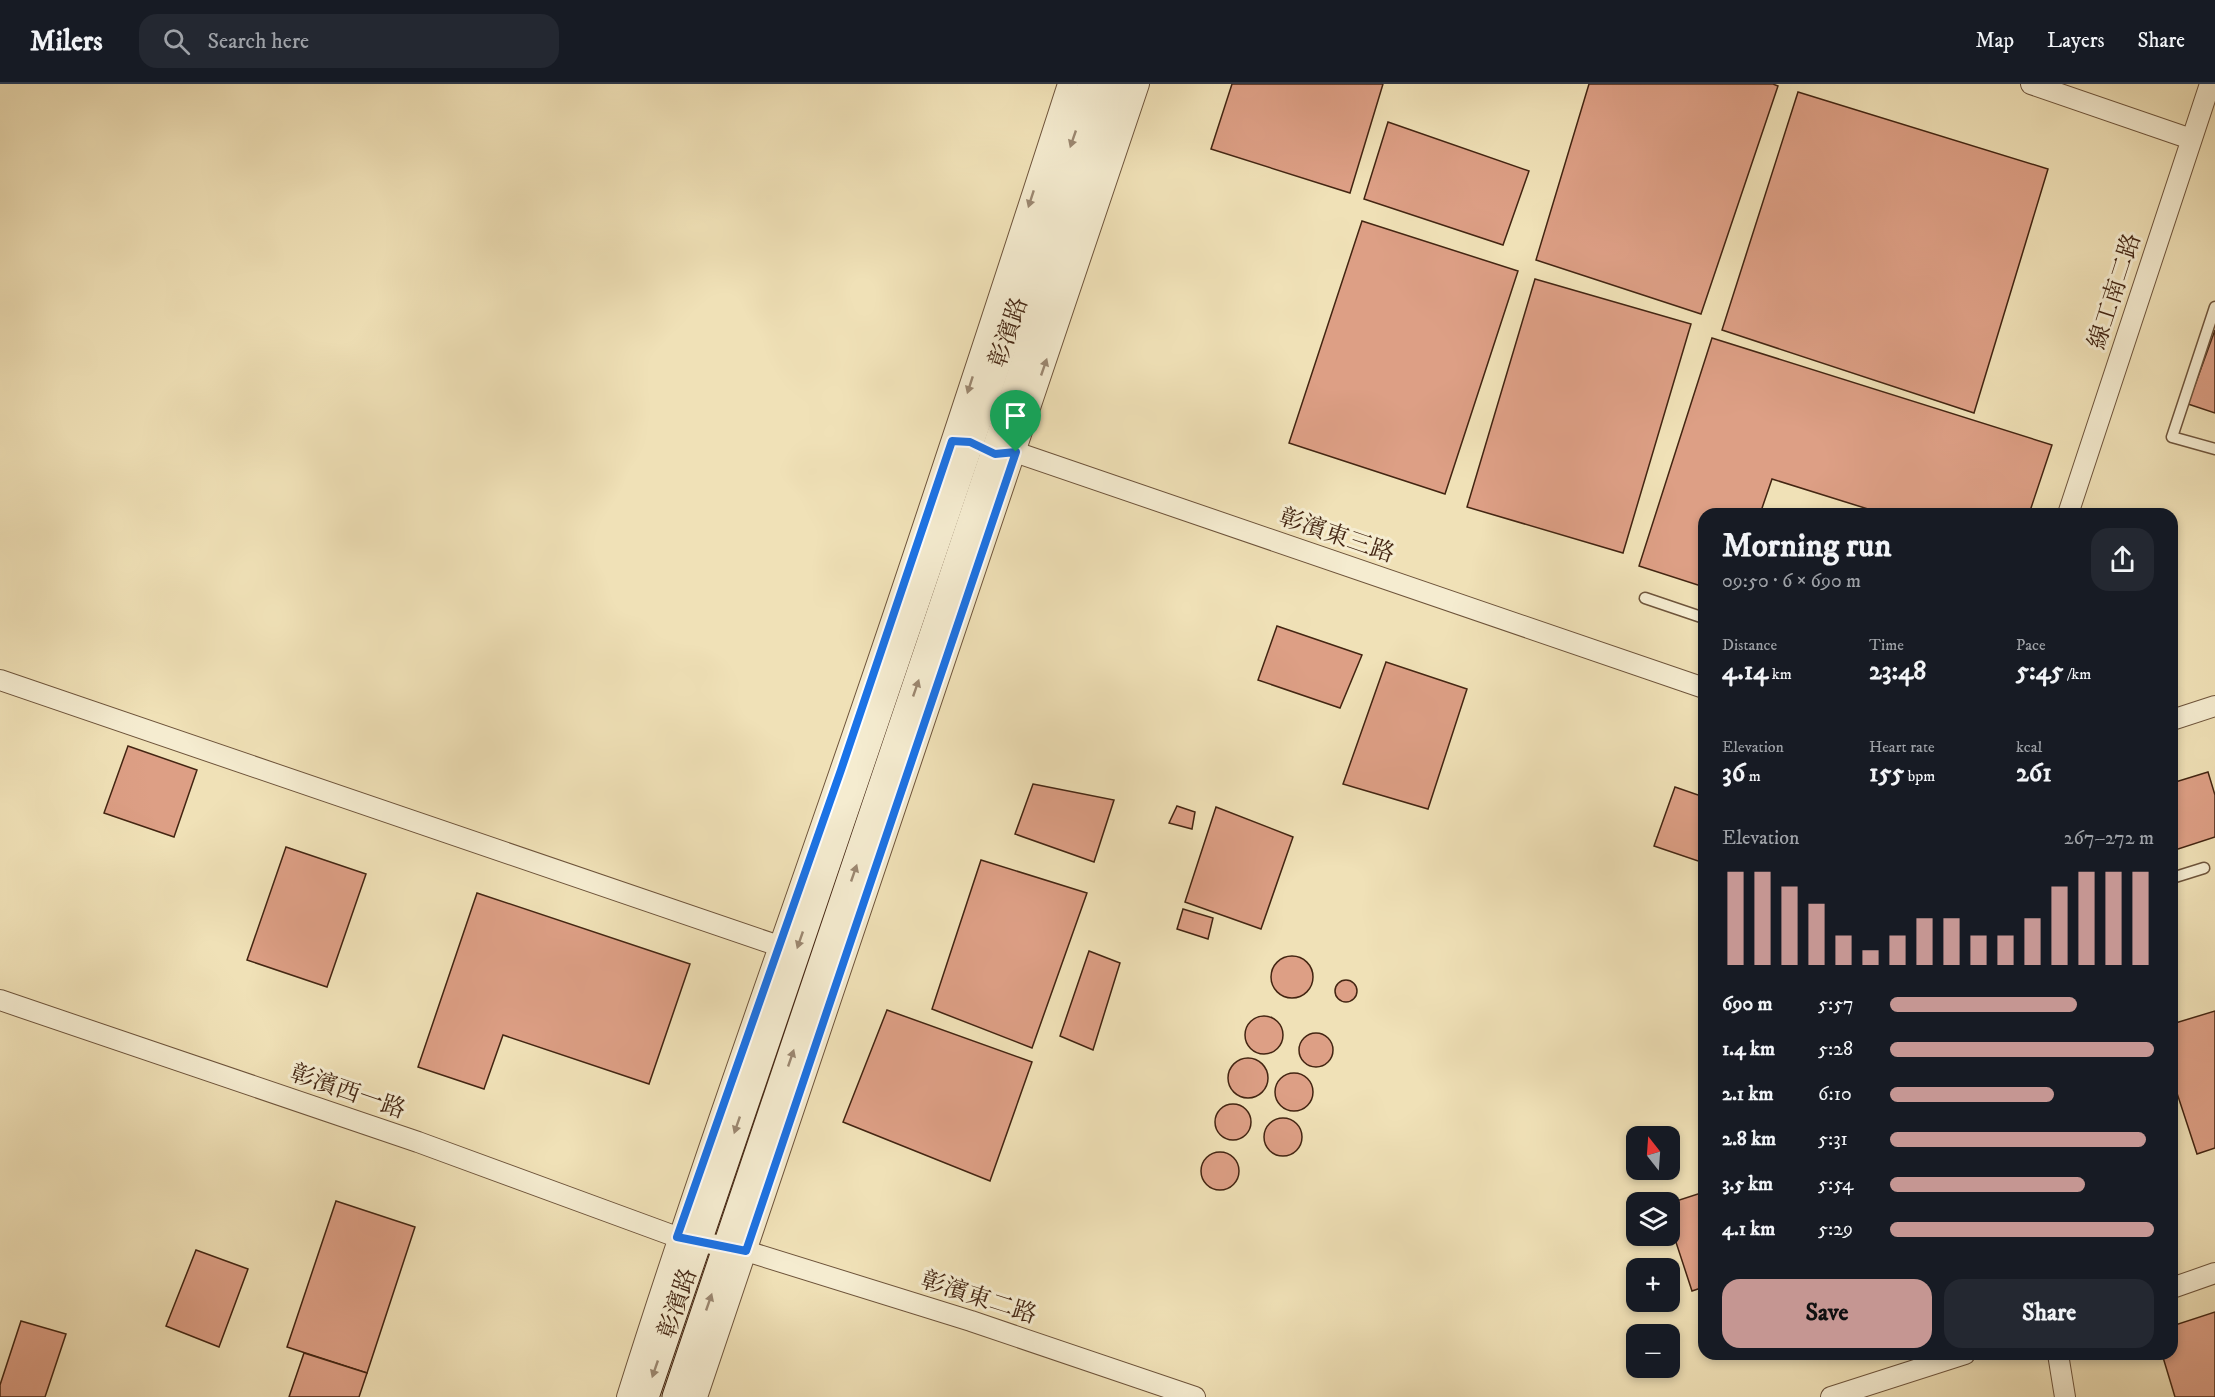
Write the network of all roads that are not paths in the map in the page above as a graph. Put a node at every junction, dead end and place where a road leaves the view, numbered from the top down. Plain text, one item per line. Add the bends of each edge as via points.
1 (1068, 84) edge
2 (1092, 84) edge
3 (1119, 84) edge
4 (1140, 84) edge
5 (2031, 84) edge
6 (2210, 84) edge
7 (2191, 139) junction
8 (2215, 307) edge
9 (961, 442) junction
10 (2215, 449) edge
11 (1005, 453) junction
12 (2070, 508) edge
13 (1645, 598) dead end
14 (1698, 616) edge
15 (0, 680) edge
16 (1698, 686) edge
17 (2215, 706) edge
18 (2178, 718) edge
19 (2205, 867) dead end
20 (2178, 877) edge
21 (779, 946) junction
22 (0, 1000) edge
23 (688, 1239) junction
24 (737, 1249) junction
25 (2215, 1274) edge
26 (2178, 1286) edge
27 (1946, 1360) edge
28 (2059, 1360) edge
29 (627, 1397) edge
30 (645, 1397) edge
31 (676, 1397) edge
32 (697, 1397) edge
33 (1195, 1397) edge
34 (1832, 1397) edge
35 (2065, 1397) edge

1 -> 9 street, 彰濱路
2 -> 9 street, 彰濱路
3 - 11 street, 彰濱路
11 -> 4 street, 彰濱路
5 - 7 street
6 - 7 street, 線工南二路
7 - 12 street, 線工南二路
8 - 10 lane via 2172,437
9 - 11 street, 彰濱東三路
9 - 21 street, 彰濱路
9 -> 23 street, 彰濱路
11 - 16 street, 彰濱東三路
24 -> 11 street, 彰濱路
13 - 14 lane
15 - 21 street
17 - 18 street
19 - 20 lane
21 - 23 street, 彰濱路
22 - 23 street, 彰濱西一路 via 418,1142
23 - 24 street, 彰濱西一路
23 - 29 street, 彰濱路
23 -> 30 street, 彰濱路
31 -> 24 street, 彰濱路
24 - 32 street, 彰濱路
24 - 33 street, 彰濱東二路 via 971,1321
25 - 26 street
27 - 34 street
28 - 35 street

